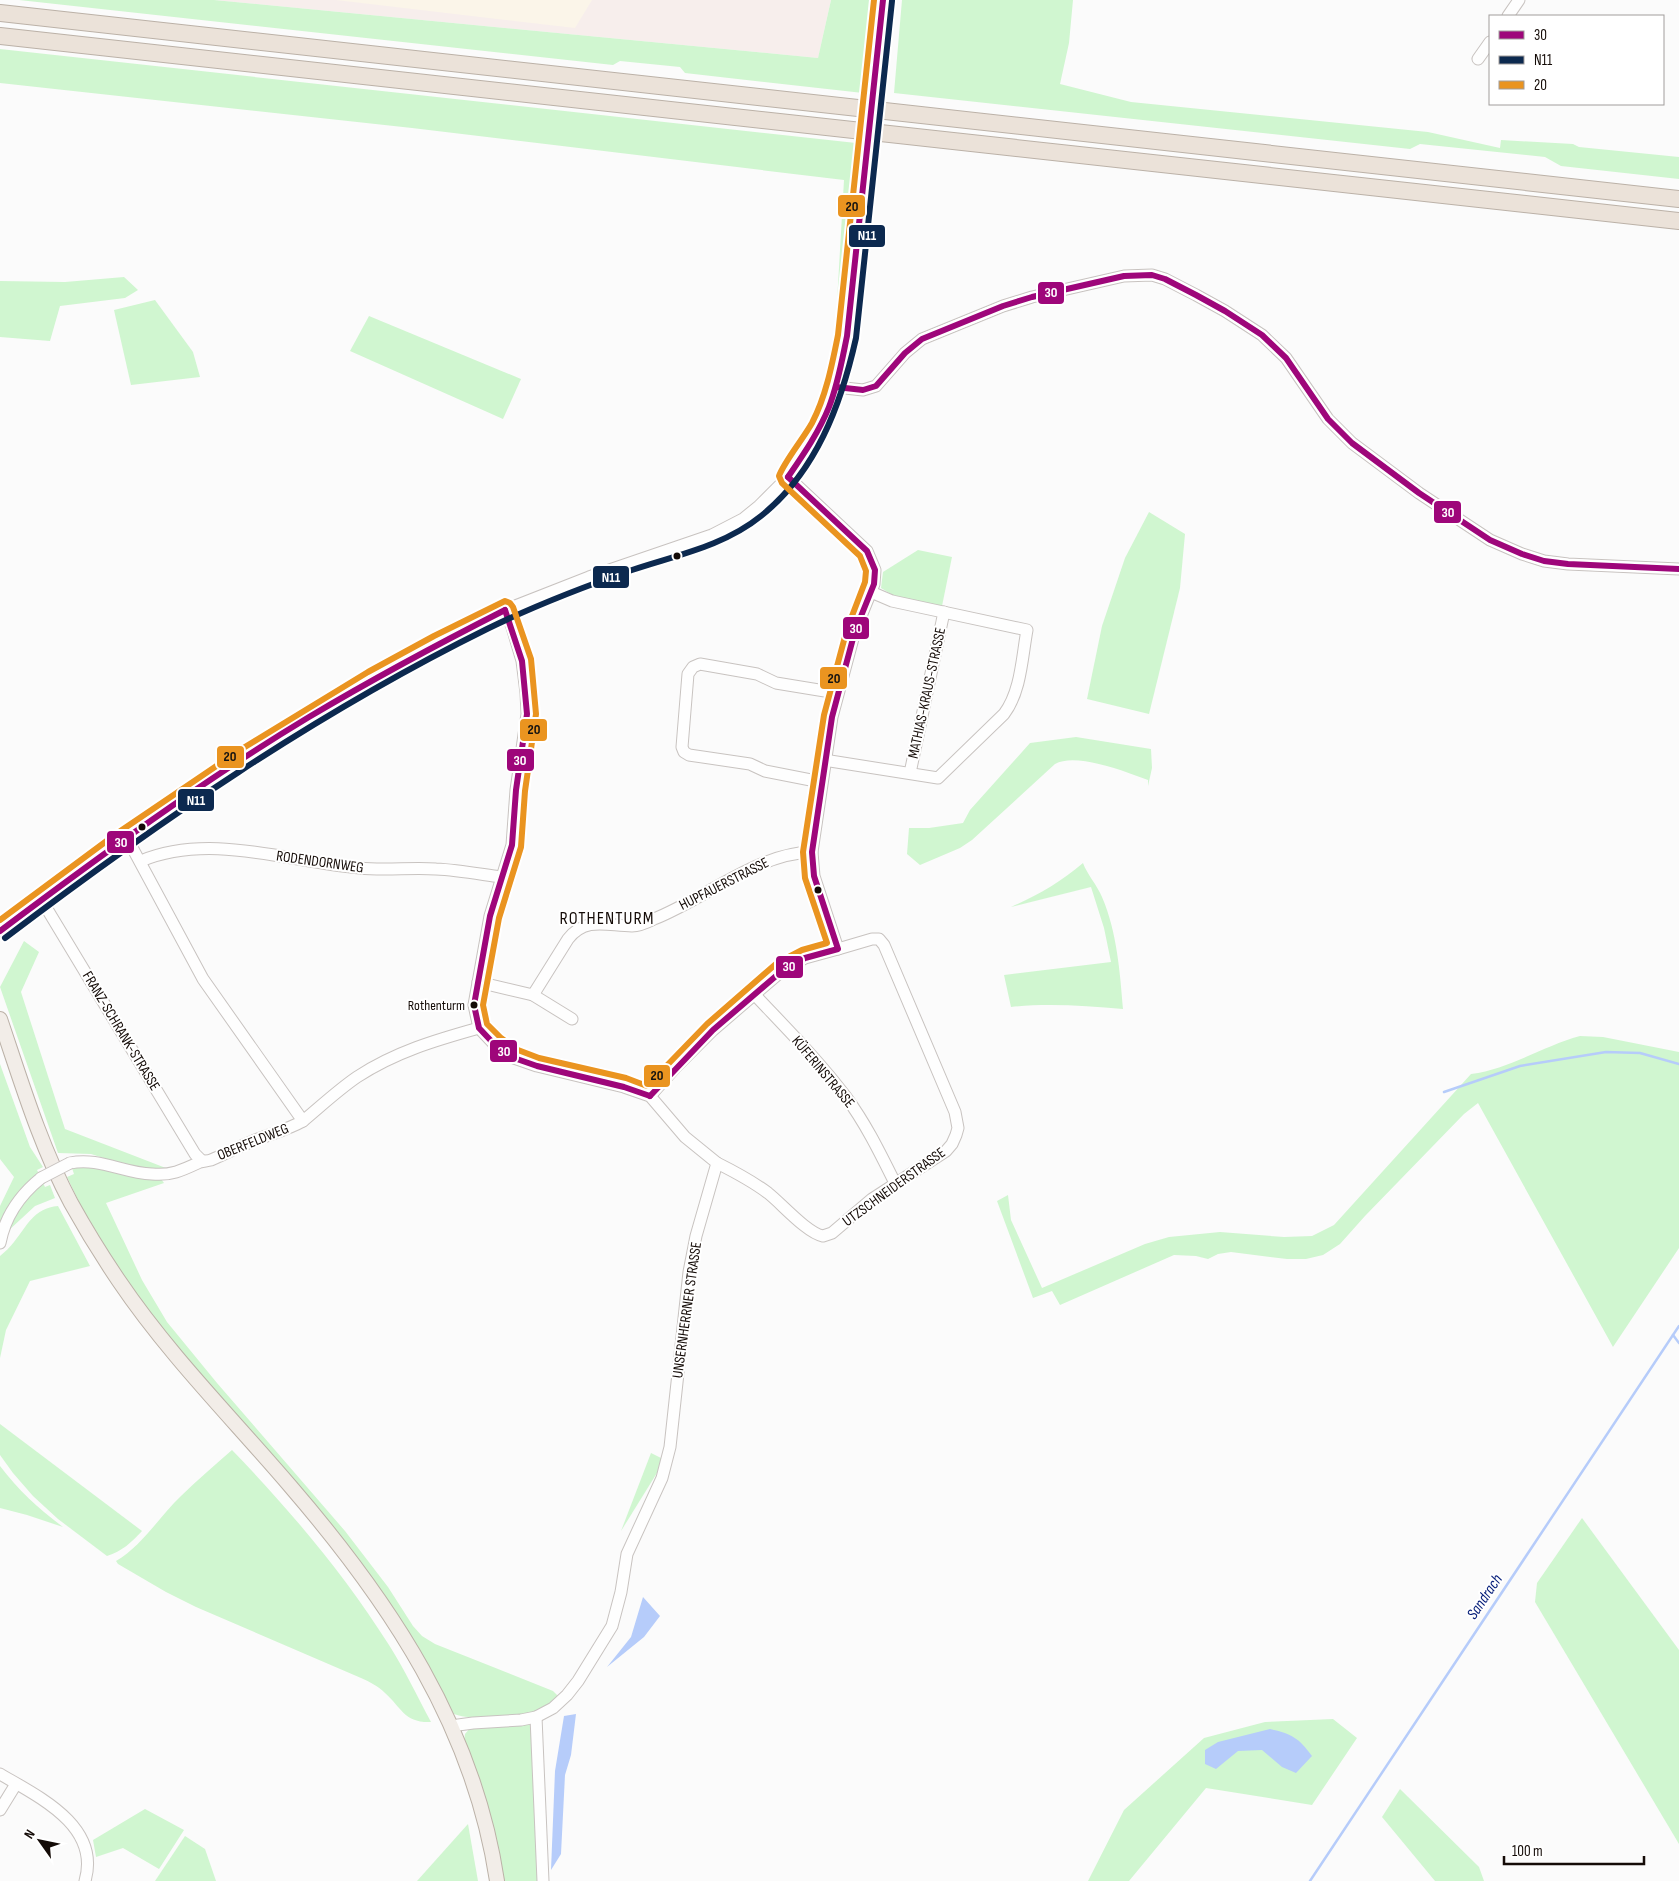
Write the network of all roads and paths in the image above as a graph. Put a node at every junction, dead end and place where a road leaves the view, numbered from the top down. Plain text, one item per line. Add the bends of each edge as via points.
1 (883, 0) edge
2 (1519, 0) edge
3 (0, 13) edge
4 (1509, 15) edge
5 (0, 36) edge
6 (1489, 43) edge
7 (1478, 59) dead end
8 (1679, 199) edge
9 (1679, 221) edge
10 (836, 387) junction
11 (788, 477) junction
12 (1679, 569) edge
13 (871, 592) junction
14 (505, 610) junction
15 (944, 612) junction
16 (837, 693) junction
17 (824, 760) junction
18 (910, 773) junction
19 (821, 782) junction
20 (127, 838) junction
21 (812, 852) junction
22 (141, 861) junction
23 (501, 877) junction
24 (41, 900) junction
25 (0, 931) edge
26 (838, 949) junction
27 (478, 982) junction
28 (755, 994) junction
29 (532, 995) junction
30 (0, 1019) edge
31 (572, 1019) dead end
32 (479, 1028) junction
33 (650, 1096) junction
34 (303, 1121) junction
35 (202, 1161) junction
36 (717, 1163) junction
37 (895, 1183) junction
38 (0, 1243) edge
39 (536, 1717) junction
40 (451, 1726) junction
41 (0, 1774) edge
42 (16, 1784) junction
43 (0, 1810) edge
44 (85, 1881) edge
45 (497, 1881) edge
46 (543, 1881) edge

1 - 10 street, bridge via 847,336
2 - 4 street
3 - 8 highway
5 - 9 highway
6 - 7 street
10 - 11 street via 820,426
10 - 12 street via 863,390 876,386 922,339 1003,306 1110,278 1152,275 1204,299 1262,335 1286,358 1328,419 1352,443 1490,540 1544,561
11 - 13 street via 867,551 875,570
11 - 14 street via 759,506 727,528
13 - 15 street via 892,601
13 - 16 street via 855,631
14 - 20 street via 432,646 321,710 218,774
14 - 23 street via 522,661 527,714 512,845
15 - 18 street, MATHIAS-KRAUS-STRASSE
15 - 18 street via 1027,630 1015,692 1004,714 938,778
16 - 17 street
16 - 19 street via 700,664 688,674 684,752
17 - 18 street
17 - 19 street
19 - 21 street
20 - 22 street
20 - 24 street
21 - 26 street via 814,876
21 - 29 street, HUPFAUERSTRASSE via 773,858 654,920 634,926 582,927 574,932
22 - 23 street, RODENDORNWEG via 173,850 221,850 361,868 435,868
22 - 34 street via 203,979
23 - 27 street
24 - 25 street
24 - 35 street, FRANZ-SCHRANK-STRASSE
26 - 28 street, UTZSCHNEIDERSTRASSE via 793,964
26 - 37 street, UTZSCHNEIDERSTRASSE via 872,939 879,939 884,945 957,1119 956,1136 946,1151
27 - 29 street
27 - 32 street via 474,1005
28 - 33 street, UTZSCHNEIDERSTRASSE via 713,1030
28 - 37 street, KÜFERINSTRASSE via 838,1087 870,1134
29 - 31 street
30 - 40 main road via 46,1145 71,1202 100,1252 164,1341 366,1579 410,1645
32 - 33 street via 514,1058
32 - 34 street, OBERFELDWEG via 426,1043 376,1066
33 - 36 street via 685,1137
34 - 35 street, OBERFELDWEG
35 - 38 street, OBERFELDWEG, bridge via 184,1171 161,1175 82,1160 50,1171 24,1192 7,1221
36 - 37 street, UTZSCHNEIDERSTRASSE via 754,1184 812,1232 823,1236
36 - 39 street, UNSERNHERRNER STRASSE via 689,1272 667,1460 654,1498 627,1554 612,1626 567,1695
39 - 40 street
39 - 46 street
40 - 45 main road via 472,1781
41 - 42 street
42 - 43 street
42 - 44 street via 58,1811 74,1826 87,1856

